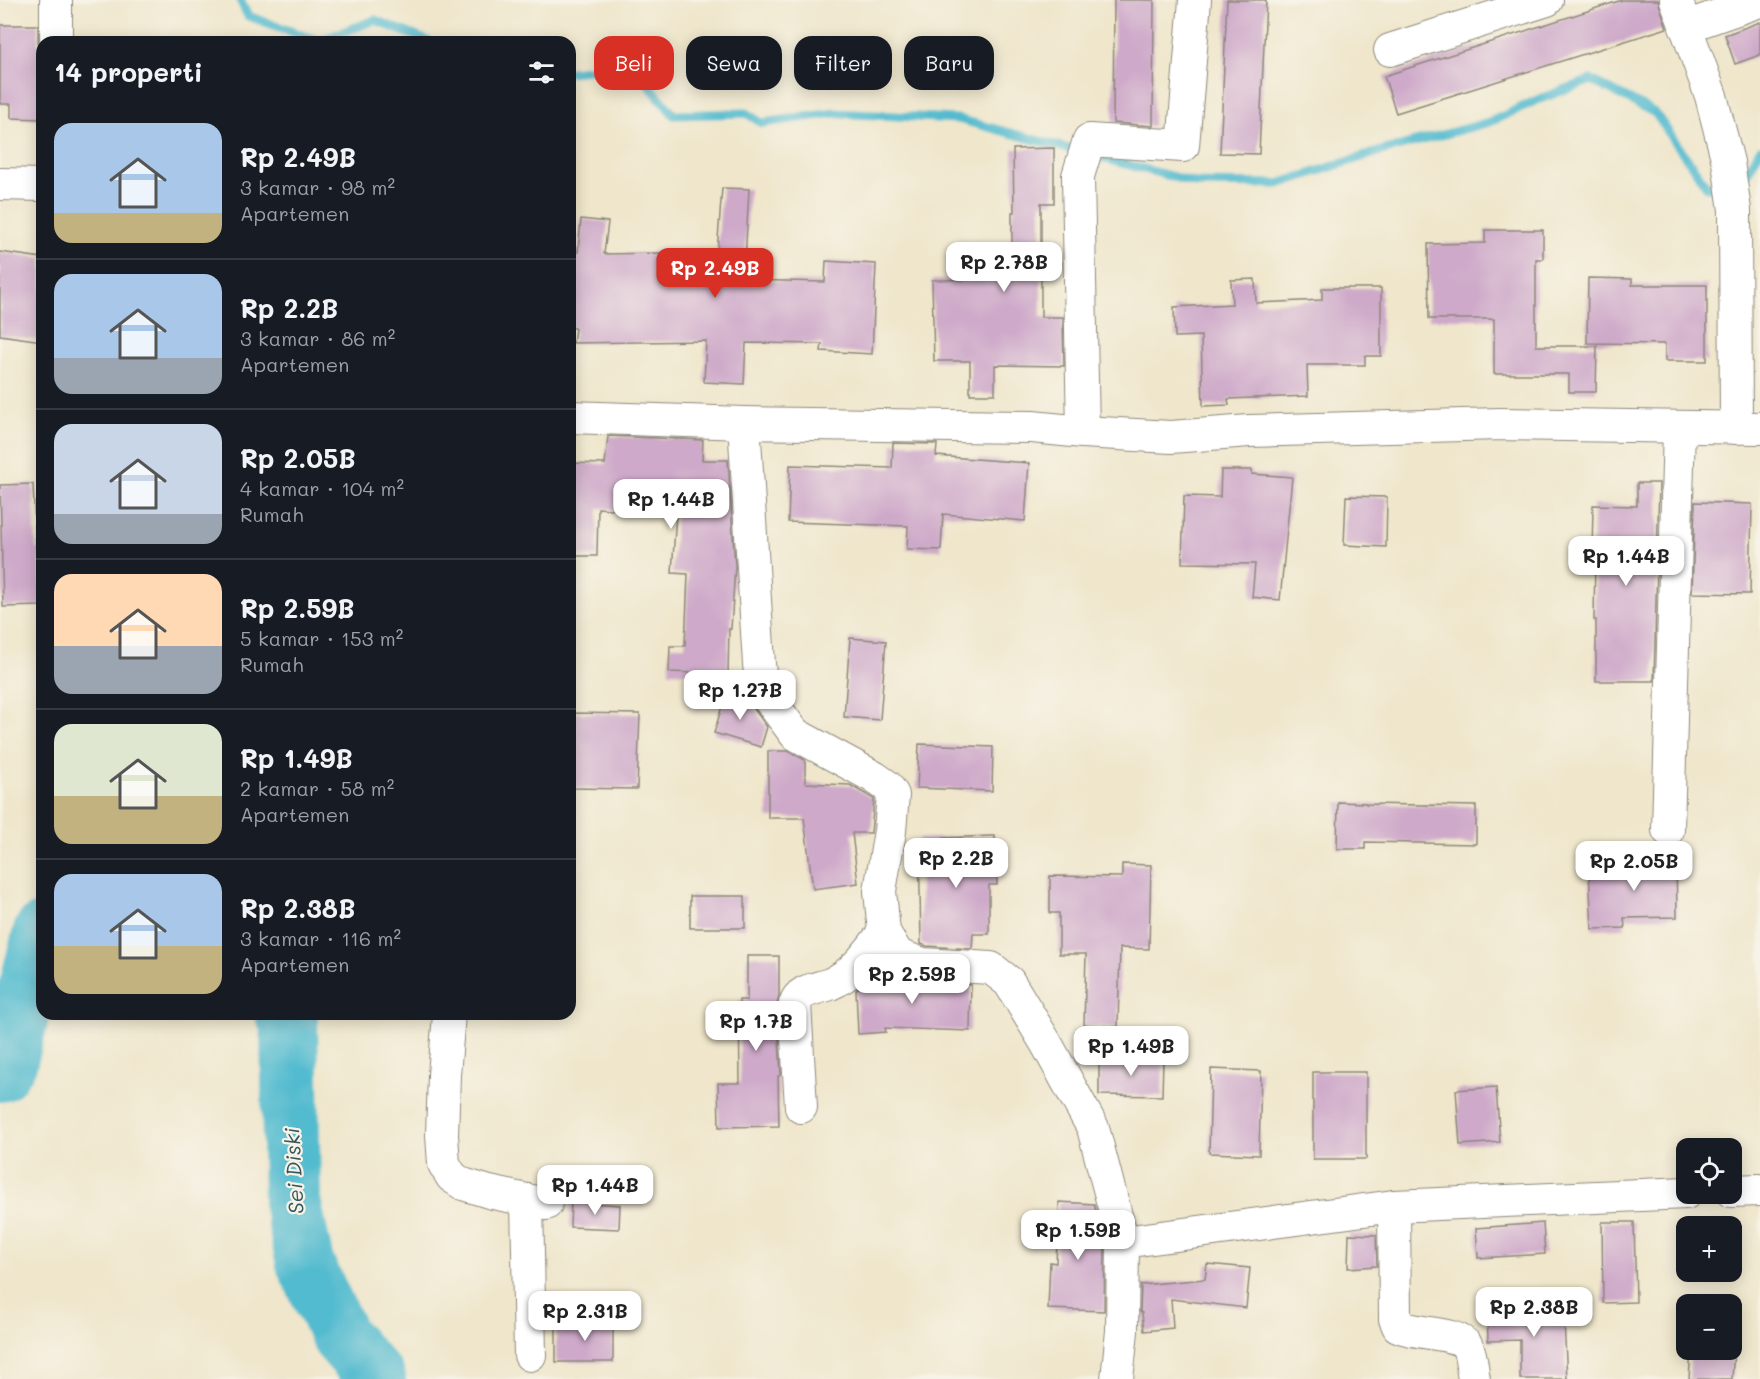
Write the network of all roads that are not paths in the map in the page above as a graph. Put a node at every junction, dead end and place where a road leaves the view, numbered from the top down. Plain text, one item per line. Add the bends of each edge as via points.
1 (56, 0) edge
2 (1195, 0) edge
3 (1547, 0) edge
4 (1760, 1) edge
5 (1681, 13) edge
6 (56, 36) edge
7 (1390, 50) dead end
8 (0, 184) edge
9 (36, 185) edge
10 (576, 417) edge
11 (744, 423) junction
12 (1679, 427) junction
13 (1748, 428) edge
14 (1083, 432) junction
15 (1668, 830) dead end
16 (884, 932) junction
17 (449, 1020) edge
18 (801, 1107) dead end
19 (1760, 1190) edge
20 (1742, 1191) edge
21 (1676, 1193) edge
22 (1394, 1206) junction
23 (1123, 1242) junction
24 (530, 1355) dead end
25 (1117, 1379) edge
26 (1474, 1379) edge

1 - 6 street
2 - 14 street via 1183,146 1089,140 1078,176
3 - 7 street
4 - 5 street
5 - 13 street via 1711,96 1728,162 1735,210
8 - 9 street
10 - 11 street
11 - 14 street via 1032,427
11 - 16 street via 762,690 795,734 874,777 893,795 880,891
12 - 13 street
12 - 14 street via 1500,424 1171,436
12 - 15 street
16 - 18 street via 861,962 832,983 797,998
16 - 23 street via 898,955 923,964 991,968 1009,982 1092,1128
17 - 24 street via 444,1075 444,1164 452,1177 463,1184 536,1202
19 - 20 street
21 - 22 street
22 - 23 street
22 - 26 street via 1398,1326 1463,1342 1468,1348
23 - 25 street

